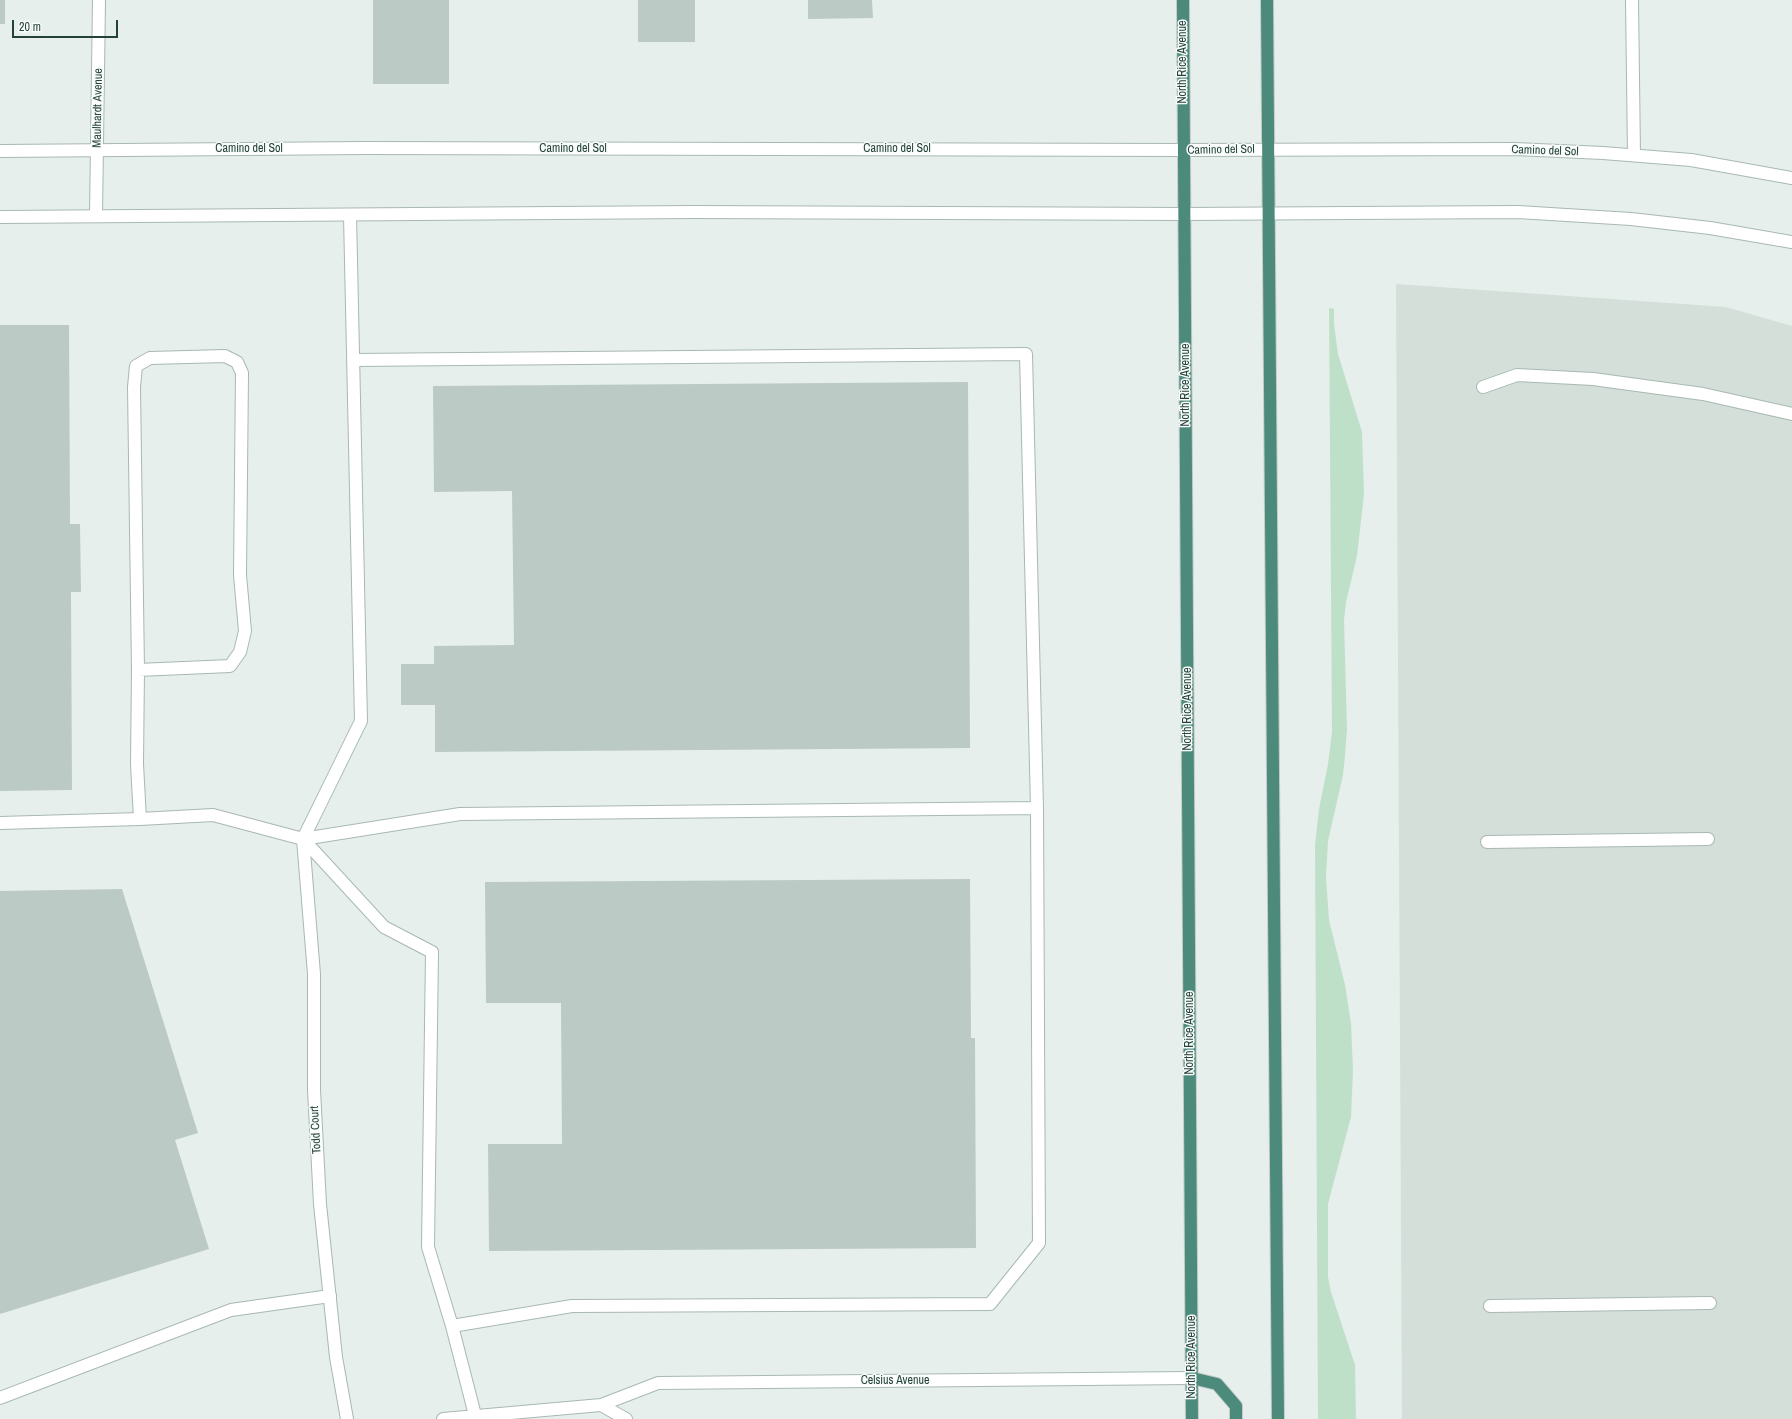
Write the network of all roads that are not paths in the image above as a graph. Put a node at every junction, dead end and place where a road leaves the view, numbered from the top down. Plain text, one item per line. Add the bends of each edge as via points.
1 (99, 0) edge
2 (1183, 0) edge
3 (1268, 0) edge
4 (1632, 0) edge
5 (97, 150) junction
6 (1183, 150) junction
7 (1268, 150) junction
8 (0, 151) edge
9 (1634, 155) junction
10 (1792, 178) edge
11 (1186, 214) junction
12 (1268, 214) junction
13 (350, 215) junction
14 (96, 216) junction
15 (0, 217) edge
16 (1792, 242) edge
17 (353, 360) junction
18 (1483, 388) dead end
19 (1792, 414) edge
20 (138, 670) junction
21 (1036, 808) junction
22 (140, 819) junction
23 (0, 823) edge
24 (304, 839) junction
25 (1708, 839) dead end
26 (1487, 842) dead end
27 (330, 1296) junction
28 (1710, 1303) dead end
29 (1490, 1306) dead end
30 (452, 1326) junction
31 (1192, 1378) junction
32 (0, 1398) edge
33 (601, 1405) junction
34 (475, 1415) junction
35 (347, 1419) edge
36 (443, 1419) edge
37 (626, 1419) edge
38 (1192, 1419) edge
39 (1236, 1419) edge
40 (1278, 1419) edge

1 - 5 street, Maulhardt Avenue
2 - 6 highway, North Rice Avenue
3 - 7 highway
4 - 9 street
5 - 6 street, Camino del Sol
5 - 8 street, Camino del Sol
5 - 14 street, Maulhardt Avenue
6 - 7 street, Camino del Sol
6 - 11 highway, North Rice Avenue
7 - 9 street, Camino del Sol via 1515,149
7 - 12 highway
9 - 10 street, Camino del Sol via 1691,160
11 - 12 street
11 - 13 street via 694,212
11 - 31 highway, North Rice Avenue
12 - 16 street via 1567,214 1710,228
12 - 40 highway
13 - 14 street
13 - 17 street
14 - 15 street
17 - 21 street via 1026,354
17 - 24 street via 361,721
18 - 19 street via 1517,374 1592,379 1703,394
20 - 20 street via 230,666 240,652 245,631 240,575 242,373 237,362 225,356 150,358 136,366 134,388
20 - 22 street via 137,764
21 - 24 street via 460,814
21 - 30 street via 1039,1243 990,1304 572,1306
22 - 23 street
22 - 24 street via 213,815
24 - 27 street, Todd Court via 314,974 314,1090 320,1204
24 - 30 street via 384,927 432,952 428,1247
25 - 26 street
27 - 32 street via 231,1310
27 - 35 street, Todd Court via 336,1357
28 - 29 street
30 - 34 street
31 - 33 street, Celsius Avenue via 658,1383
31 - 38 highway, North Rice Avenue
31 - 39 highway via 1217,1384 1236,1406
33 - 34 street, Celsius Avenue
33 - 37 street
34 - 36 street, Celsius Avenue

